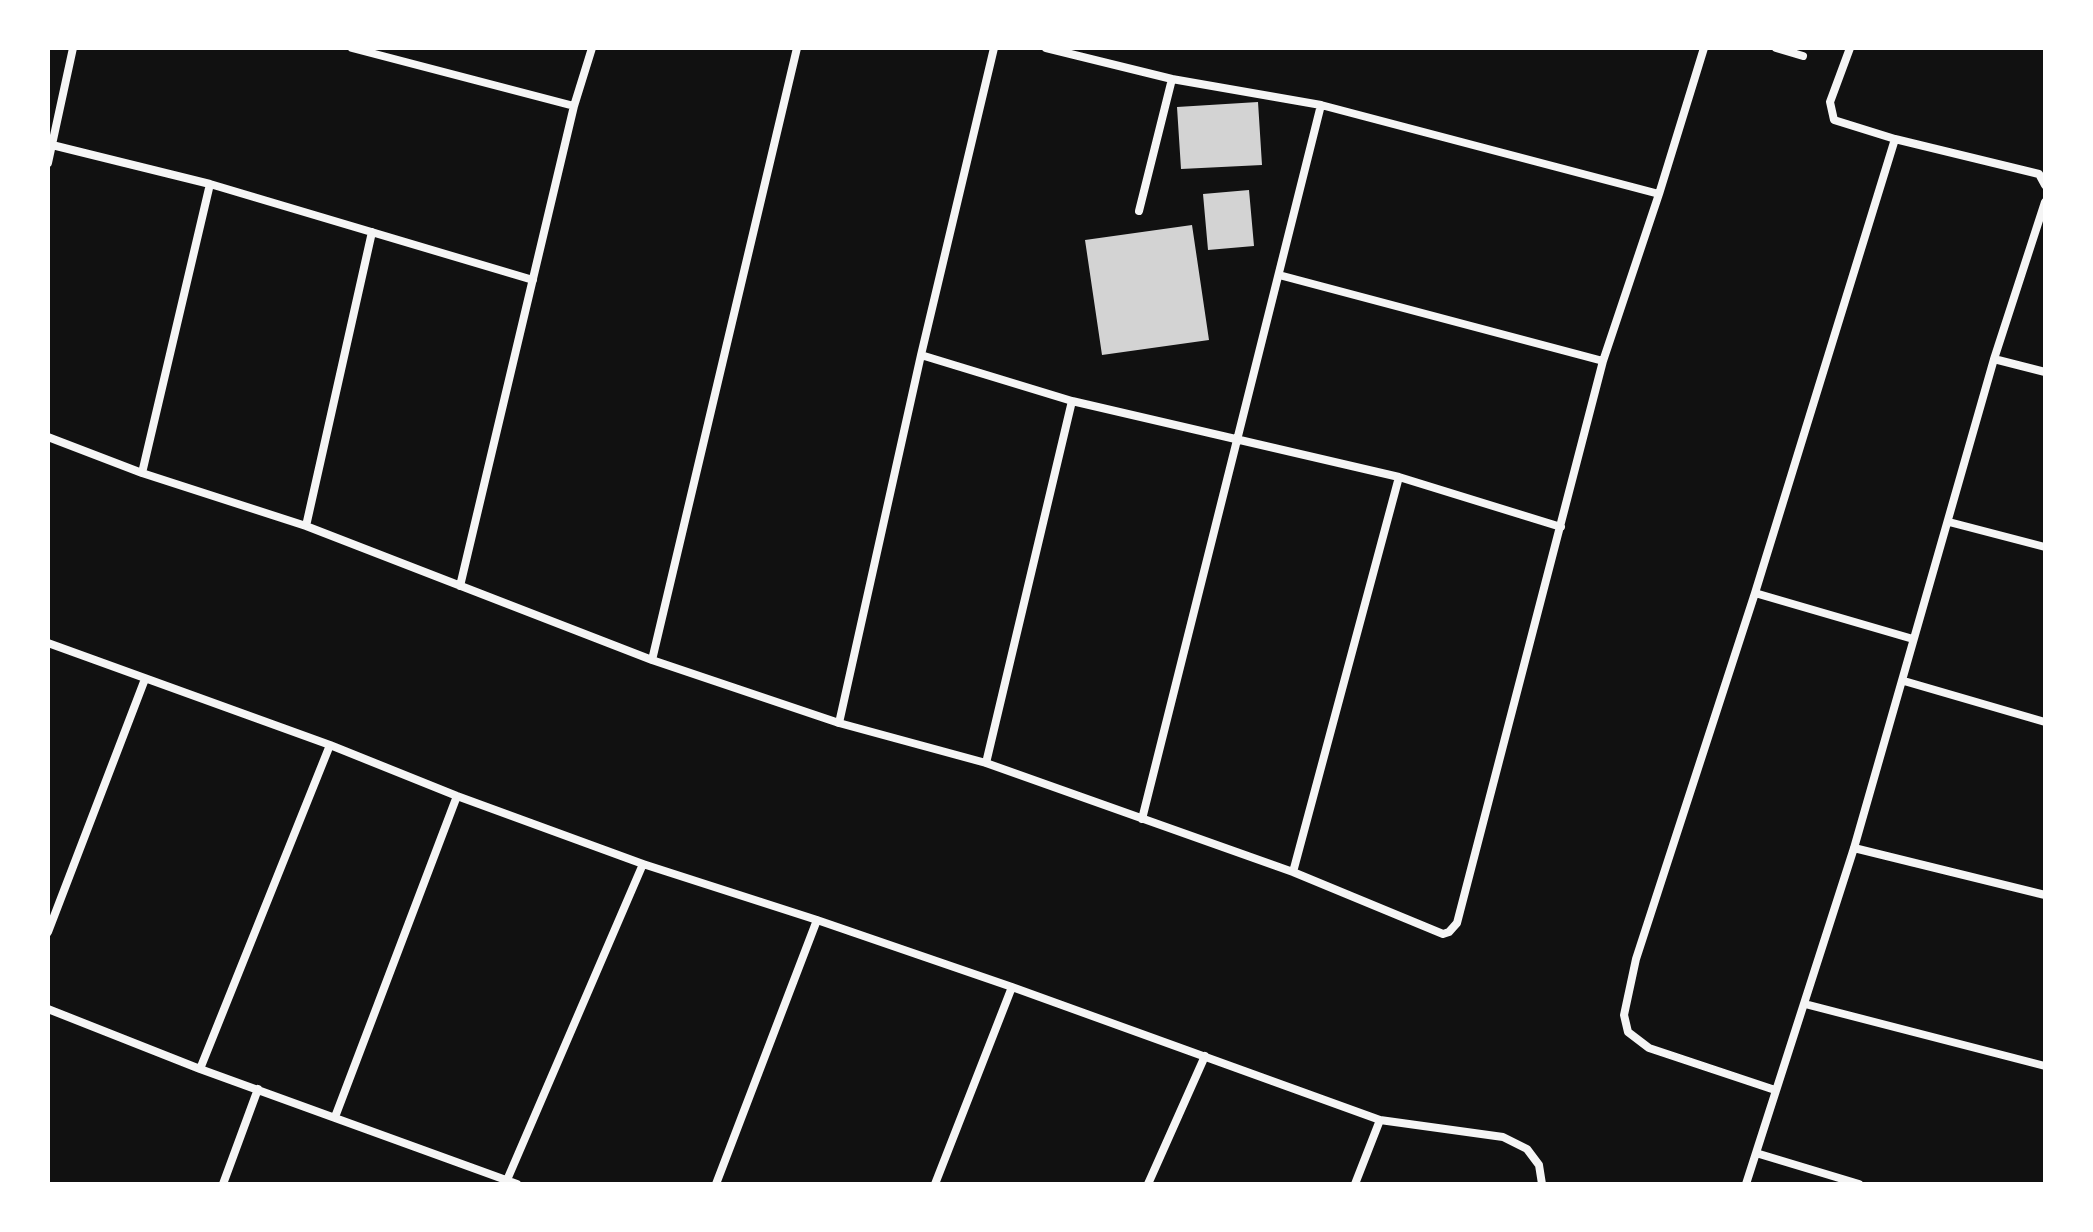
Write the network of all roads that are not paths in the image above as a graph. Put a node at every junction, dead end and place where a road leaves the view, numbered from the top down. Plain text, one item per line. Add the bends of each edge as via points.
1 (73, 48) edge
2 (352, 48) edge
3 (592, 48) edge
4 (797, 48) edge
5 (994, 48) edge
6 (1046, 48) edge
7 (1704, 48) edge
8 (1776, 48) edge
9 (1850, 48) edge
10 (1803, 56) dead end
11 (1172, 79) junction
12 (1321, 105) junction
13 (574, 106) junction
14 (1895, 139) junction
15 (50, 144) edge
16 (48, 163) edge
17 (210, 184) junction
18 (2045, 185) edge
19 (1659, 194) junction
20 (2045, 202) edge
21 (1139, 211) dead end
22 (372, 232) junction
23 (1279, 275) junction
24 (533, 280) junction
25 (921, 355) junction
26 (1994, 359) junction
27 (1603, 361) junction
28 (2045, 372) edge
29 (1072, 401) junction
30 (48, 437) edge
31 (1239, 439) junction
32 (142, 473) junction
33 (1399, 477) junction
34 (1949, 522) junction
35 (306, 526) junction
36 (1561, 527) junction
37 (2045, 547) edge
38 (460, 586) junction
39 (1755, 593) junction
40 (1913, 639) junction
41 (48, 643) edge
42 (652, 660) junction
43 (145, 679) junction
44 (1904, 681) junction
45 (2045, 722) edge
46 (839, 723) junction
47 (330, 745) junction
48 (986, 763) junction
49 (457, 796) junction
50 (1142, 819) junction
51 (1854, 848) junction
52 (643, 864) junction
53 (1293, 872) junction
54 (2045, 895) edge
55 (817, 920) junction
56 (48, 932) edge
57 (1012, 987) junction
58 (1805, 1004) junction
59 (48, 1009) edge
60 (1205, 1056) junction
61 (2045, 1066) edge
62 (200, 1069) junction
63 (258, 1089) junction
64 (1775, 1090) junction
65 (335, 1117) junction
66 (1380, 1120) junction
67 (1756, 1153) junction
68 (507, 1180) junction
69 (223, 1184) edge
70 (517, 1184) edge
71 (716, 1184) edge
72 (935, 1184) edge
73 (1148, 1184) edge
74 (1355, 1184) edge
75 (1542, 1184) edge
76 (1746, 1184) edge
77 (1859, 1184) edge

1 - 15 street
2 - 13 street
3 - 13 street
4 - 42 street
5 - 25 street
6 - 11 street
7 - 19 street
8 - 10 street
9 - 14 street via 1830,102 1831,116
11 - 12 street
11 - 21 street
12 - 19 street
12 - 23 street
13 - 24 street
14 - 18 street via 2039,174
14 - 39 street
15 - 16 street
15 - 17 street
17 - 22 street
17 - 32 street
19 - 27 street
20 - 26 street
22 - 24 street
22 - 35 street
23 - 27 street
23 - 31 street
24 - 38 street
25 - 29 street
25 - 46 street
26 - 28 street
26 - 34 street
27 - 36 street
29 - 31 street
29 - 48 street
30 - 32 street
31 - 33 street
31 - 50 street
32 - 35 street
33 - 36 street
33 - 53 street
34 - 37 street
34 - 40 street
35 - 38 street
36 - 53 street via 1454,928 1443,934
38 - 42 street
39 - 40 street
39 - 64 street via 1636,959 1624,1015 1628,1032 1649,1048
40 - 44 street
41 - 43 street
42 - 46 street
43 - 47 street
43 - 56 street
44 - 45 street
44 - 51 street
46 - 48 street
47 - 49 street
47 - 62 street
48 - 50 street
49 - 52 street
49 - 65 street
50 - 53 street
51 - 54 street
51 - 58 street
52 - 55 street
52 - 68 street
55 - 57 street
55 - 71 street
57 - 60 street
57 - 72 street
58 - 61 street
58 - 64 street
59 - 62 street
60 - 66 street
60 - 73 street
62 - 63 street
63 - 65 street
63 - 69 street
64 - 67 street
65 - 68 street
66 - 74 street
66 - 75 street via 1503,1137 1527,1149 1539,1165
67 - 76 street
67 - 77 street
68 - 70 street

